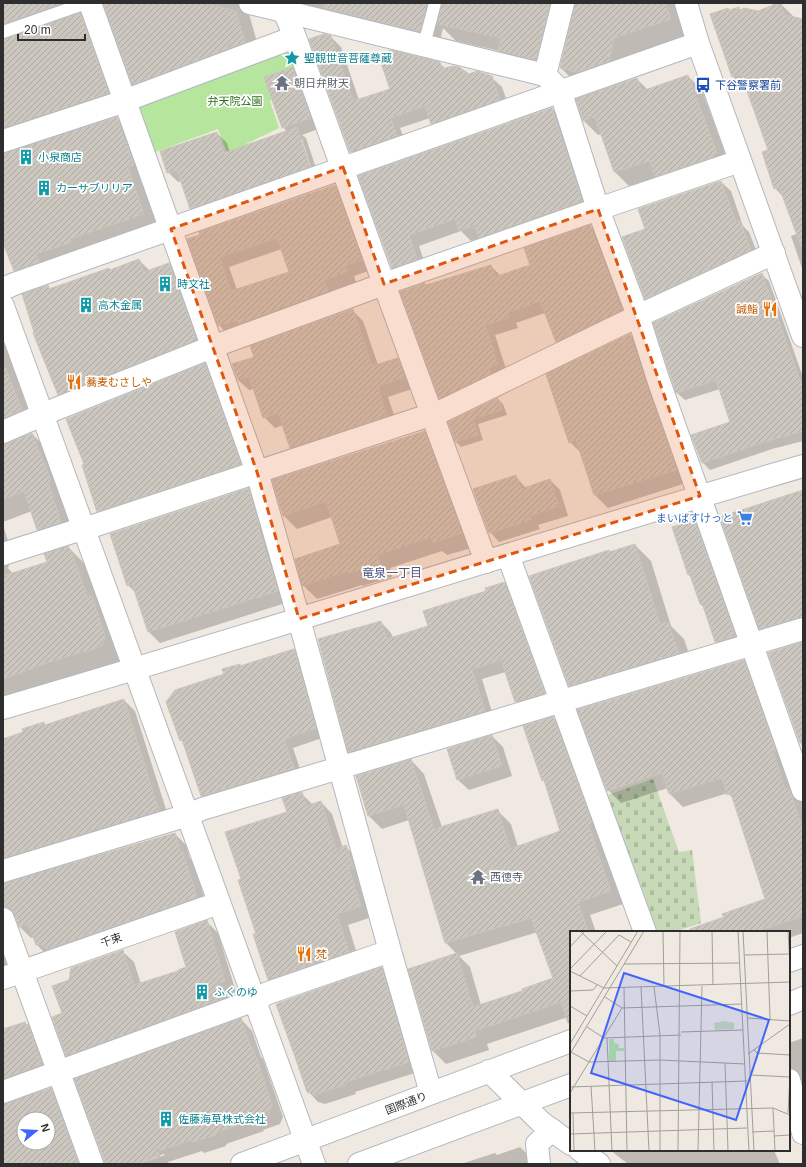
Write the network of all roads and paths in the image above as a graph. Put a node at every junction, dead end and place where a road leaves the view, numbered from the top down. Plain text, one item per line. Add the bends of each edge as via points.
1 (86, 3) edge
2 (90, 3) edge
3 (250, 3) edge
4 (435, 3) edge
5 (563, 3) edge
6 (686, 3) edge
7 (285, 7) edge
8 (3, 32) edge
9 (295, 37) junction
10 (698, 43) junction
11 (424, 45) junction
12 (544, 75) junction
13 (560, 90) junction
14 (124, 101) junction
15 (3, 141) edge
16 (740, 161) junction
17 (343, 167) junction
18 (598, 209) junction
19 (170, 229) junction
20 (774, 253) junction
21 (384, 284) junction
22 (3, 289) edge
23 (3, 306) edge
24 (638, 316) junction
25 (802, 331) edge
26 (212, 348) junction
27 (432, 415) junction
28 (43, 416) junction
29 (3, 432) edge
30 (803, 466) edge
31 (257, 472) junction
32 (700, 496) junction
33 (84, 530) junction
34 (3, 554) edge
35 (508, 555) junction
36 (486, 562) junction
37 (299, 619) junction
38 (803, 629) edge
39 (753, 645) junction
40 (135, 669) junction
41 (561, 702) junction
42 (3, 708) edge
43 (339, 769) junction
44 (803, 790) edge
45 (188, 815) junction
46 (3, 871) edge
47 (219, 903) junction
48 (3, 919) edge
49 (645, 931) edge
50 (390, 951) junction
51 (803, 956) edge
52 (790, 961) edge
53 (12, 975) edge
54 (803, 998) edge
55 (255, 1000) junction
56 (790, 1004) edge
57 (570, 1041) edge
58 (489, 1071) junction
59 (58, 1072) junction
60 (790, 1084) edge
61 (570, 1085) edge
62 (3, 1092) edge
63 (431, 1094) junction
64 (521, 1103) junction
65 (552, 1130) junction
66 (803, 1133) edge
67 (306, 1141) junction
68 (570, 1143) edge
69 (581, 1151) edge
70 (363, 1163) edge
71 (92, 1164) edge
72 (242, 1164) edge
73 (314, 1164) edge
74 (539, 1164) edge
75 (599, 1164) edge

1 - 8 lane
2 - 14 street
3 - 7 street
4 - 11 lane
5 - 12 street
6 - 10 street
7 - 9 street
7 - 11 street
9 - 14 street
9 - 17 street
10 - 13 street
10 - 16 street
11 - 12 street
12 - 13 street
13 - 17 street
13 - 18 street
14 - 15 street
14 - 19 street
16 - 18 street
16 - 20 street
17 - 19 street
17 - 21 street
18 - 21 street
18 - 24 street
19 - 22 street
19 - 26 street
20 - 24 street
20 - 25 street
21 - 26 street
21 - 27 street
23 - 28 street
24 - 27 street
24 - 32 street
26 - 28 street
26 - 31 street
27 - 31 street
27 - 36 street
28 - 29 street
28 - 33 street
30 - 32 street
31 - 33 street
31 - 37 street
32 - 35 street
32 - 39 street
33 - 34 street
33 - 40 street
35 - 36 street
35 - 41 street
36 - 37 street
37 - 40 street
37 - 43 street
38 - 39 street
39 - 41 street
39 - 44 street
40 - 42 street
40 - 45 street
41 - 43 street
41 - 49 street
43 - 45 street
43 - 50 street
45 - 46 street
45 - 47 street
47 - 53 street, 千束
47 - 55 street
48 - 53 street
50 - 55 street via 268,993
50 - 63 street
51 - 52 street
53 - 59 street
54 - 56 street
55 - 59 street
55 - 67 street
57 - 58 street, 国際通り
58 - 63 street, 国際通り
58 - 64 street
59 - 62 street
59 - 71 street
60 - 66 street
61 - 64 street
63 - 67 street, 国際通り
64 - 65 street
64 - 70 street
65 - 68 street
65 - 74 street via 537,1144
67 - 72 street, 国際通り
67 - 73 street
69 - 75 street

